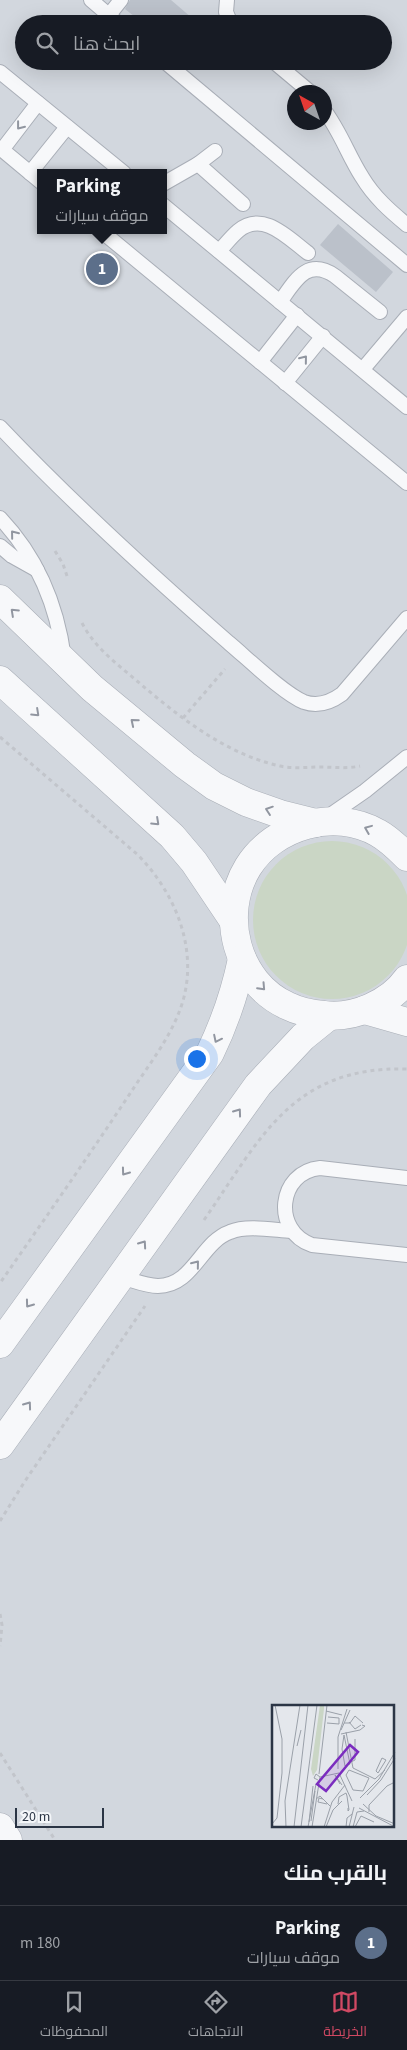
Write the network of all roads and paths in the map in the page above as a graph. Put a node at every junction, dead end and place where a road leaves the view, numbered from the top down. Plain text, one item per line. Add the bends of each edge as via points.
1 (91, 0) edge
2 (121, 0) edge
3 (227, 0) edge
4 (109, 15) edge
5 (115, 15) edge
6 (227, 15) edge
7 (175, 70) edge
8 (284, 70) edge
9 (0, 72) edge
10 (302, 85) edge
11 (38, 103) junction
12 (332, 121) edge
13 (67, 127) junction
14 (1, 149) edge
15 (215, 151) dead end
16 (198, 164) junction
17 (41, 169) edge
18 (119, 169) edge
19 (36, 178) edge
20 (167, 182) edge
21 (243, 204) dead end
22 (167, 208) edge
23 (407, 225) edge
24 (105, 234) edge
25 (219, 251) junction
26 (308, 253) dead end
27 (407, 265) edge
28 (280, 302) junction
29 (380, 312) dead end
30 (297, 315) junction
31 (407, 317) edge
32 (323, 336) junction
33 (260, 362) junction
34 (362, 369) junction
35 (285, 383) junction
36 (407, 407) edge
37 (0, 427) edge
38 (407, 483) edge
39 (0, 518) edge
40 (0, 546) edge
41 (54, 551) dead end
42 (38, 570) junction
43 (69, 584) dead end
44 (0, 599) edge
45 (78, 615) dead end
46 (407, 618) edge
47 (240, 652) junction
48 (64, 658) junction
49 (0, 680) edge
50 (183, 718) junction
51 (0, 737) edge
52 (407, 757) edge
53 (363, 765) dead end
54 (318, 822) junction
55 (407, 857) edge
56 (233, 920) junction
57 (242, 959) junction
58 (407, 978) edge
59 (365, 1010) junction
60 (329, 1016) junction
61 (407, 1022) edge
62 (407, 1178) edge
63 (291, 1231) junction
64 (407, 1256) edge
65 (120, 1277) junction
66 (0, 1283) edge
67 (0, 1344) edge
68 (0, 1444) edge
69 (0, 1614) edge
70 (0, 1646) edge
71 (0, 1753) edge
72 (0, 1827) edge
73 (8, 1840) edge
74 (55, 1840) edge

1 - 4 lane
2 - 5 lane
3 - 6 lane
7 - 27 lane
8 - 10 lane
9 - 11 lane
11 - 13 lane
11 -> 14 lane
12 - 23 lane via 371,191
13 - 17 lane
13 - 18 lane
14 - 19 lane
15 - 16 lane
16 - 20 lane
16 - 21 lane
22 - 25 lane
24 - 33 lane
25 - 26 lane via 238,231 255,223 275,227
25 - 28 lane
28 - 29 lane via 304,272 319,269 328,271
28 - 30 lane
30 - 32 lane
30 - 33 lane
31 - 34 lane
32 - 34 lane
35 -> 32 lane
33 - 35 lane
34 - 36 lane
35 - 38 lane
37 - 47 lane via 132,557
42 -> 39 lane
40 - 42 lane
41 - 43 path via 63,564
42 - 48 lane via 56,613
48 -> 44 street
45 - 50 path via 96,646
46 - 47 lane via 350,686 334,700 325,703 310,703 296,698
47 - 50 path
54 -> 48 street via 280,814 214,786 92,688
49 -> 56 street via 172,836 194,862
50 - 53 path via 231,747 281,767
51 - 66 path via 152,870 180,923 187,959 184,997 169,1033
52 - 54 lane via 365,791
55 -> 54 street via 377,832 360,825
54 - 56 street via 289,831 266,846 248,867 237,893
56 - 57 street via 235,940
57 -> 60 street via 253,978 286,1006
57 -> 67 street via 225,1023 210,1052
58 - 59 street via 387,998
59 - 60 street
59 - 61 street
65 -> 60 street via 258,1085 303,1037
62 - 63 lane via 310,1169 293,1180 289,1188 285,1216
63 - 64 lane via 301,1241 312,1245
65 -> 63 lane via 158,1286 170,1284 191,1270 213,1243 230,1231
68 -> 65 street
69 - 70 path
71 - 74 path
72 - 73 street

